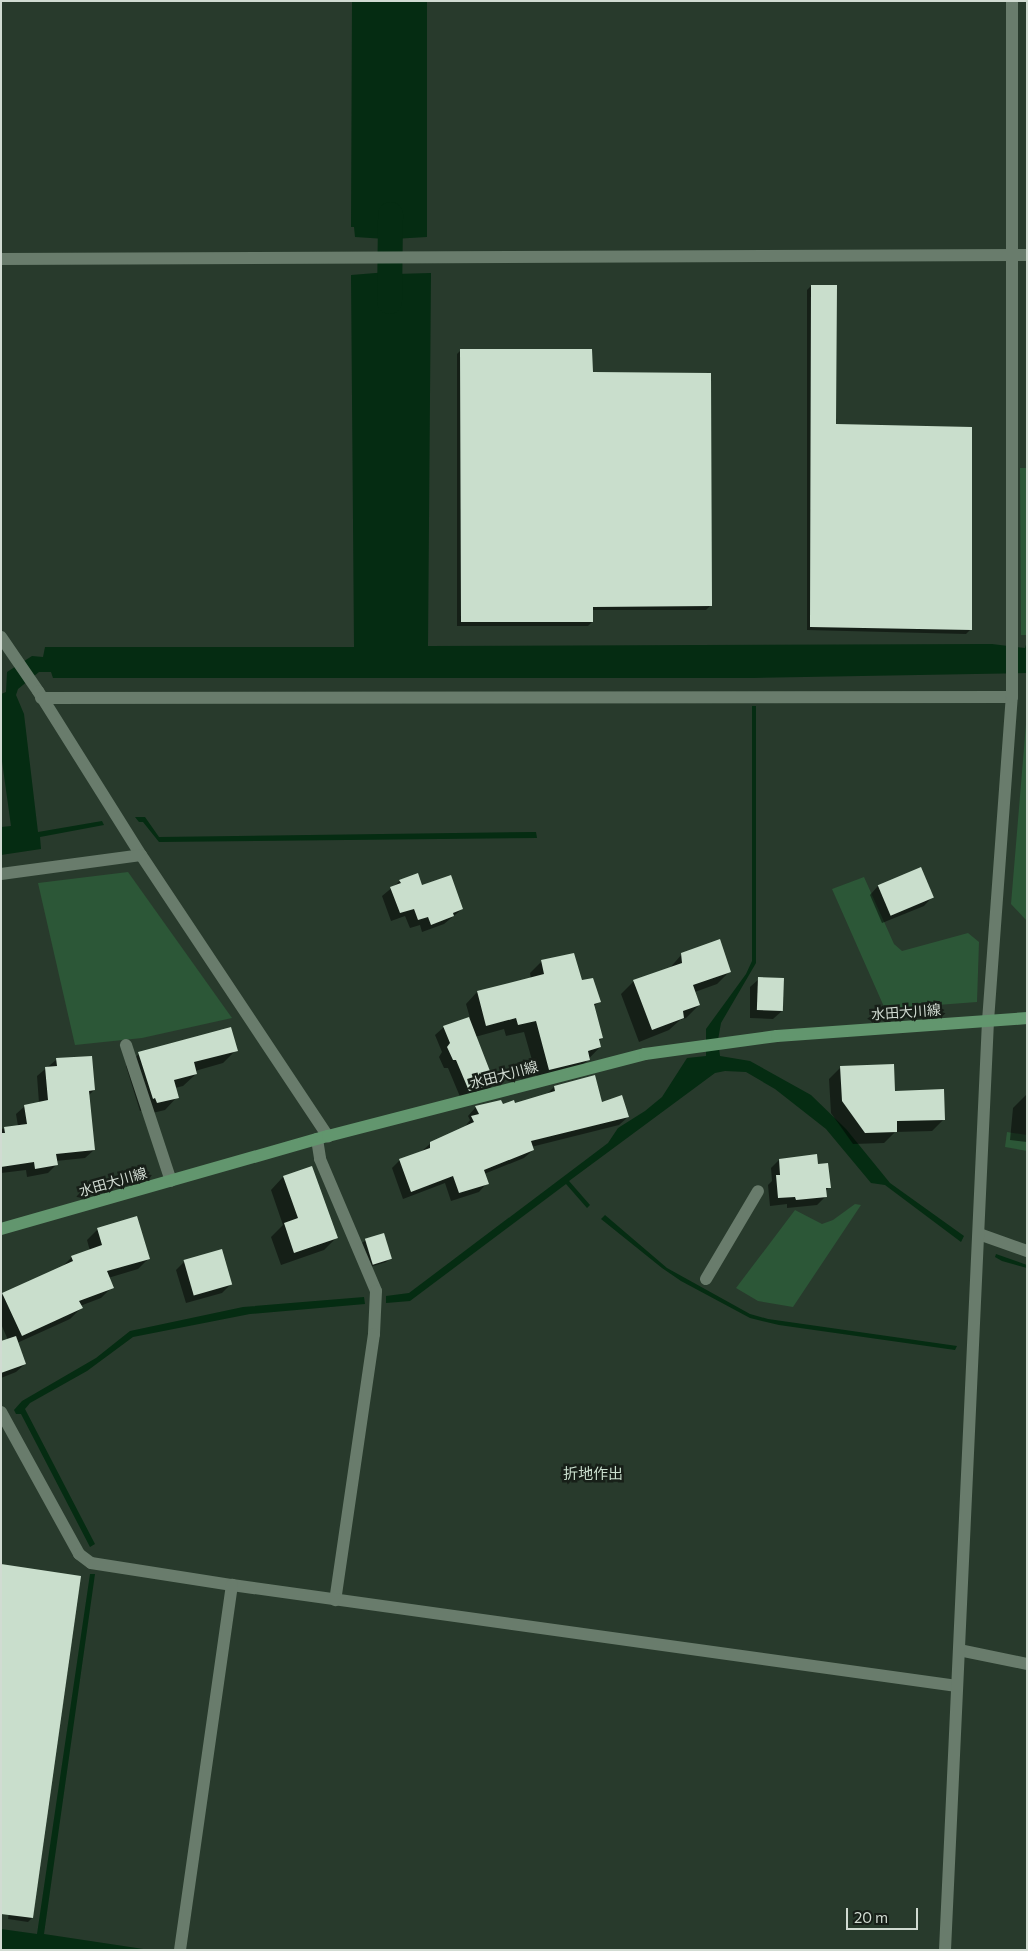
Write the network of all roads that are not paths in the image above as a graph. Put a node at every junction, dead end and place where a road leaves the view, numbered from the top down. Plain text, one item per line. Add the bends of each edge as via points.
1 (1012, 1) edge
2 (1020, 255) edge
3 (1, 259) edge
4 (1, 637) edge
5 (1012, 691) junction
6 (39, 694) junction
7 (141, 855) junction
8 (1, 874) edge
9 (1027, 1018) edge
10 (988, 1021) junction
11 (126, 1045) dead end
12 (323, 1138) junction
13 (171, 1181) junction
14 (758, 1191) dead end
15 (1, 1228) edge
16 (979, 1234) junction
17 (1027, 1251) edge
18 (706, 1279) dead end
19 (1, 1412) edge
20 (232, 1585) junction
21 (336, 1600) junction
22 (959, 1650) junction
23 (1027, 1664) edge
24 (958, 1686) junction
25 (180, 1950) edge
26 (945, 1950) edge

1 - 2 street
2 - 3 street
2 - 5 street
4 - 6 street
5 - 6 street
5 - 10 street
6 - 7 street
7 - 8 street
7 - 12 street
9 - 10 main road, 水田大川線
10 - 12 main road, 水田大川線 via 777,1036 645,1054
10 - 16 street
11 - 13 street
12 - 13 main road, 水田大川線
12 - 21 street via 320,1159 376,1290 374,1334
13 - 15 main road, 水田大川線
14 - 18 street
16 - 17 street
16 - 22 street
19 - 20 street via 79,1554 91,1563
20 - 21 street
20 - 25 street
21 - 24 street
22 - 23 street
22 - 24 street
24 - 26 street

